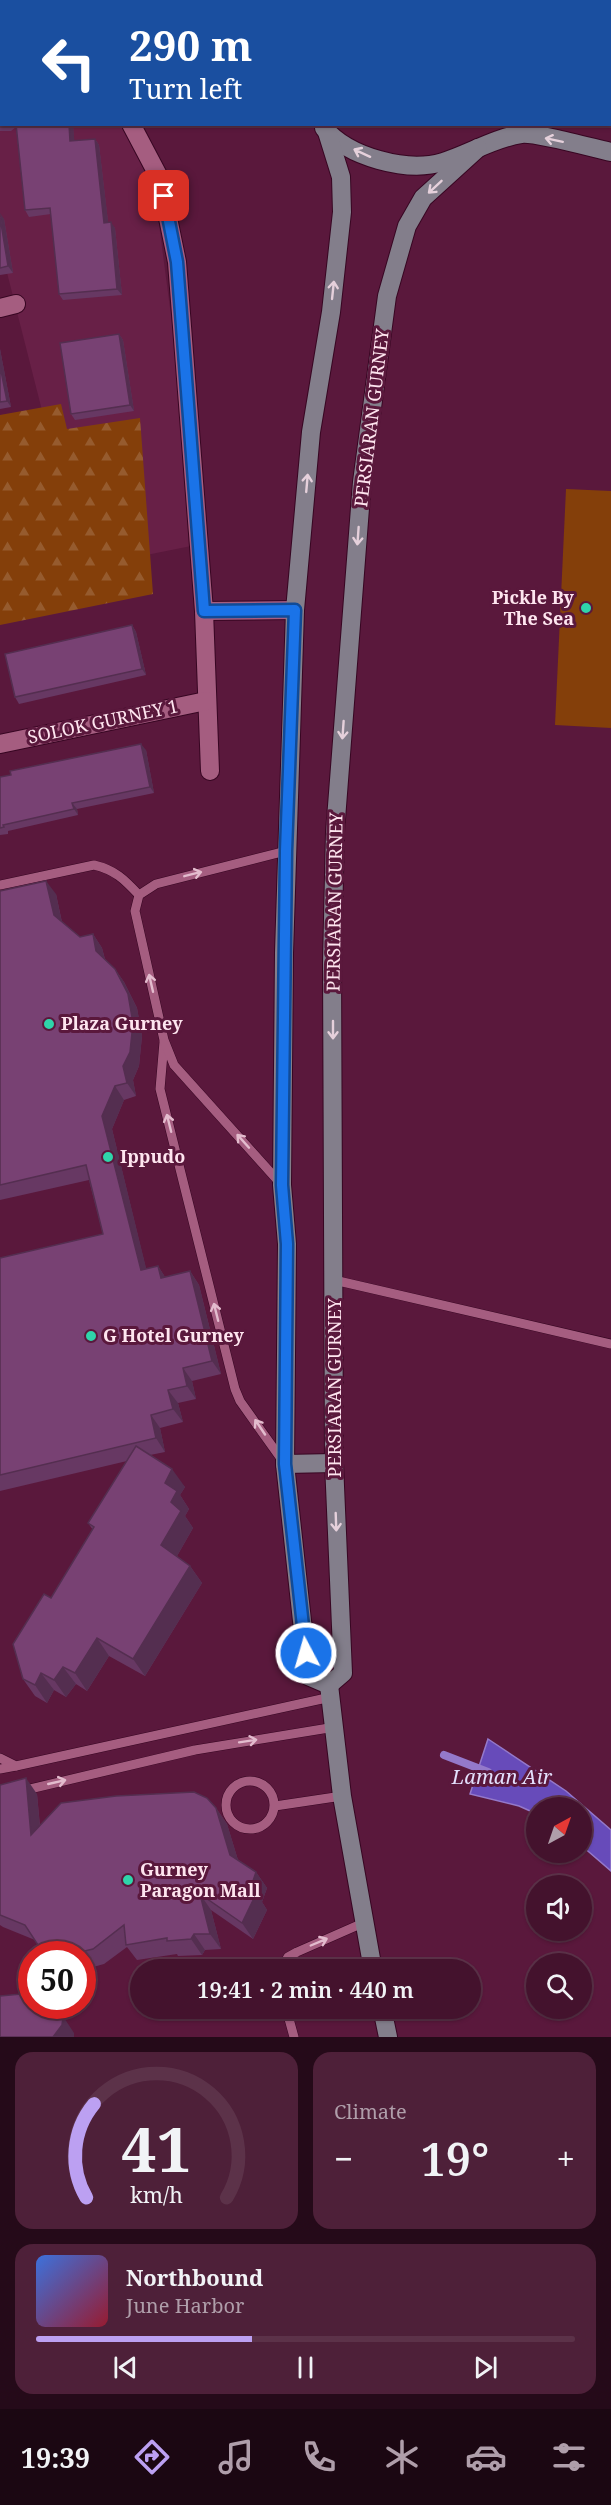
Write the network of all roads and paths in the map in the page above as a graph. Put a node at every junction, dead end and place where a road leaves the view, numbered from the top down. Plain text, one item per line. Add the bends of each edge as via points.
1 (132, 126) edge
2 (324, 128) edge
3 (478, 148) junction
4 (611, 152) edge
5 (295, 610) junction
6 (204, 611) junction
7 (206, 701) junction
8 (0, 744) edge
9 (210, 771) dead end
10 (286, 851) junction
11 (0, 885) edge
12 (139, 895) junction
13 (164, 1040) junction
14 (282, 1185) junction
15 (334, 1280) junction
16 (611, 1344) edge
17 (334, 1463) junction
18 (285, 1464) junction
19 (330, 1691) junction
20 (335, 1727) junction
21 (0, 1758) edge
22 (16, 1766) junction
23 (0, 1769) edge
24 (0, 1796) edge
25 (342, 1796) junction
26 (275, 1806) junction
27 (363, 1923) junction
28 (287, 1959) edge
29 (371, 1959) edge
30 (289, 2019) edge
31 (384, 2019) edge
32 (294, 2037) edge
33 (388, 2037) edge

1 - 6 street, SOLOK GURNEY 1 via 160,179 177,262
3 -> 2 main road via 441,163 400,165 361,155
5 -> 2 main road via 311,432 331,312 342,212 341,177
4 -> 3 main road via 522,134
3 -> 15 main road, PERSIARAN GURNEY via 423,198 407,226 387,296 362,482 335,832
5 - 6 street
5 - 10 main road
6 - 7 street, SOLOK GURNEY 1
7 - 8 street, SOLOK GURNEY 1
7 - 9 street, SOLOK GURNEY 1
12 -> 10 lane via 156,884
10 - 14 main road
11 - 12 lane via 94,866 108,868
13 -> 12 lane via 135,911
14 -> 13 lane via 185,1079 174,1065
18 -> 13 lane via 235,1389 160,1089
14 - 18 main road via 287,1244
15 - 16 lane
15 - 17 main road, PERSIARAN GURNEY
17 - 18 main road
17 -> 19 main road, PERSIARAN GURNEY via 343,1673
18 - 19 main road via 308,1676
19 - 20 main road
19 - 22 lane
24 -> 20 lane via 195,1750
20 - 25 main road
21 - 22 lane
22 - 23 lane
25 - 26 lane
25 - 27 main road
26 - 26 lane via 269,1821 248,1830 228,1817 226,1801 233,1787 256,1781 270,1791
28 -> 27 lane
27 - 29 main road
30 - 32 lane
31 - 33 main road

